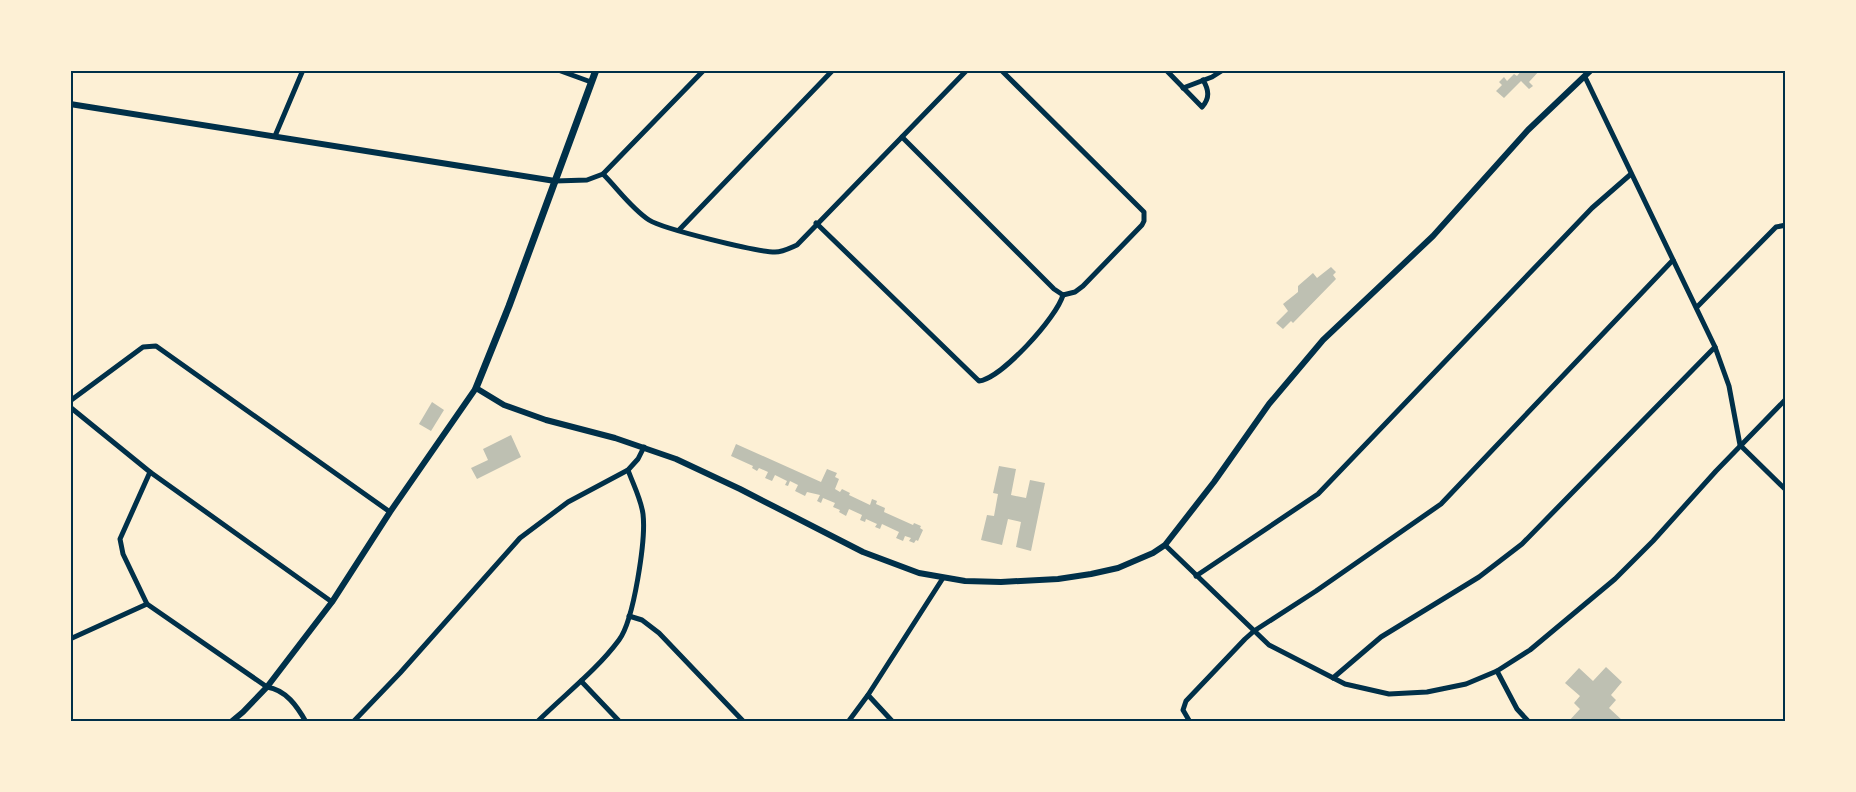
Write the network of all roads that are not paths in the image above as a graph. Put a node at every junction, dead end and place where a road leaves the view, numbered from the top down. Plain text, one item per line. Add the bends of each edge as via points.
1 (303, 70) edge
2 (558, 70) edge
3 (596, 70) edge
4 (704, 70) edge
5 (833, 70) edge
6 (967, 70) edge
7 (1001, 70) edge
8 (1166, 70) edge
9 (1223, 70) edge
10 (1591, 70) edge
11 (1585, 77) junction
12 (1203, 80) junction
13 (591, 81) junction
14 (1183, 88) junction
15 (70, 104) edge
16 (275, 136) junction
17 (902, 137) junction
18 (603, 174) junction
19 (1631, 174) junction
20 (555, 181) junction
21 (816, 223) junction
22 (1785, 225) edge
23 (679, 230) junction
24 (1673, 260) junction
25 (1063, 295) junction
26 (1697, 307) junction
27 (1715, 347) junction
28 (476, 388) junction
29 (1785, 399) edge
30 (70, 401) edge
31 (70, 407) edge
32 (1740, 445) junction
33 (644, 447) junction
34 (628, 470) junction
35 (150, 472) junction
36 (1785, 490) edge
37 (390, 512) junction
38 (1165, 545) junction
39 (1196, 576) junction
40 (943, 578) junction
41 (332, 602) junction
42 (147, 604) junction
43 (629, 616) junction
44 (1254, 631) junction
45 (70, 639) edge
46 (1497, 671) junction
47 (1333, 678) junction
48 (581, 681) junction
49 (267, 687) junction
50 (868, 695) junction
51 (231, 722) edge
52 (306, 722) edge
53 (353, 722) edge
54 (537, 722) edge
55 (620, 722) edge
56 (744, 722) edge
57 (848, 722) edge
58 (893, 722) edge
59 (1190, 722) edge
60 (1529, 722) edge

1 - 16 street
2 - 13 street
3 - 13 main road
4 - 18 street
5 - 23 street
6 - 17 street
7 - 25 street via 1141,207 1144,215 1141,227 1080,289
8 - 14 street
9 - 12 street
10 - 11 street
11 - 19 street
11 - 38 street via 1528,130 1433,236 1323,340 1269,404
12 - 14 street
12 - 14 street via 1208,97 1202,107
13 - 20 main road
15 - 16 street
16 - 20 street
17 - 21 street
17 - 25 street
18 - 20 street via 587,180
18 - 23 street via 643,216
19 - 24 street
19 - 39 street via 1592,208 1318,494
20 - 28 main road
21 - 23 street via 797,245 778,252
21 - 25 street via 979,381 993,376 1041,331
22 - 26 street via 1776,227
24 - 26 street
24 - 44 street via 1441,504
26 - 27 street
27 - 32 street via 1729,386
27 - 47 street via 1522,544 1479,577 1381,637
28 - 33 street via 504,405 546,420
28 - 37 street
29 - 32 street
30 - 37 street via 143,348 156,346
31 - 35 street
32 - 36 street
32 - 46 street via 1615,579 1530,650
33 - 34 street
33 - 40 street via 740,489 863,552
34 - 43 street via 643,524
34 - 53 street via 568,502 520,538
35 - 41 street
35 - 42 street via 121,533 120,544
37 - 41 street
38 - 39 street
38 - 40 street via 1134,562 1091,574 1001,582
39 - 44 street
40 - 50 street
41 - 49 street
42 - 45 street
42 - 49 street
43 - 48 street via 619,641
43 - 56 street via 659,633
44 - 47 street via 1276,650
44 - 59 street via 1186,701 1184,710
46 - 47 street via 1466,684 1400,694 1360,688
46 - 60 street via 1517,709
48 - 54 street
48 - 55 street
49 - 51 street
49 - 52 street via 282,692
50 - 57 street
50 - 58 street

